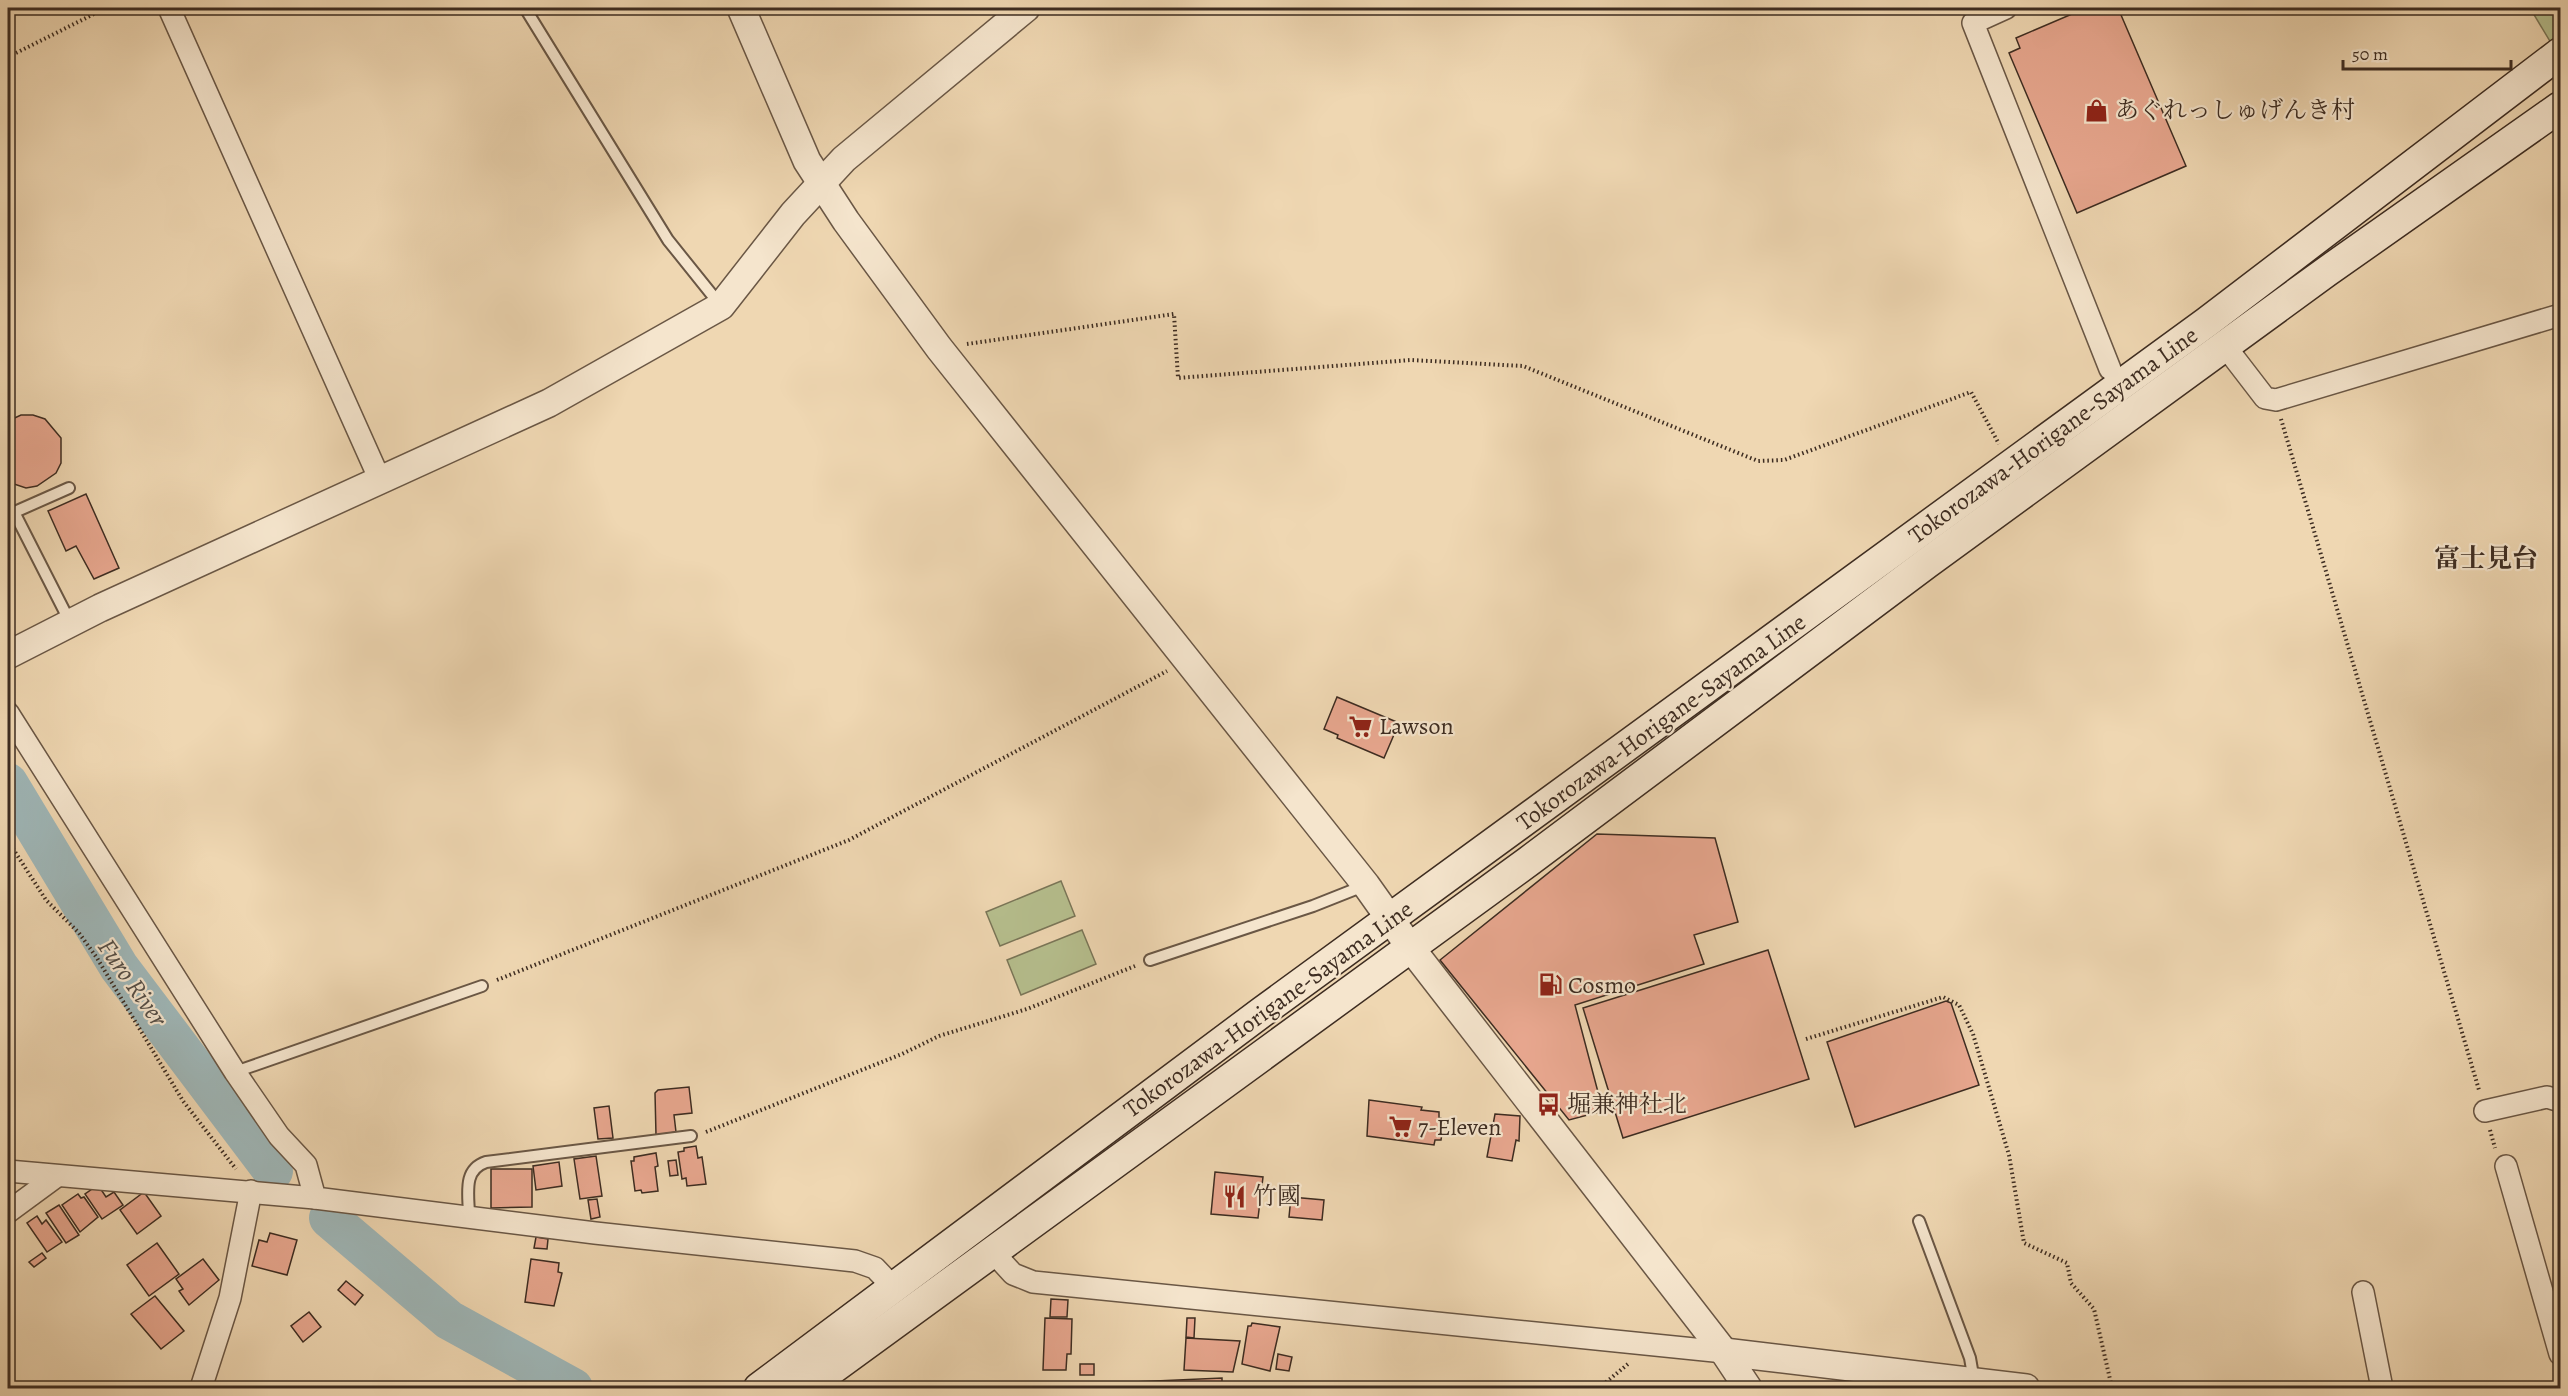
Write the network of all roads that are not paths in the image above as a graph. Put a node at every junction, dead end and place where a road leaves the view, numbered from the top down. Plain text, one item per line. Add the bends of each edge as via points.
1 (169, 8) edge
2 (525, 8) edge
3 (741, 8) edge
4 (1026, 8) edge
5 (2006, 8) edge
6 (2560, 53) edge
7 (2560, 107) edge
8 (820, 185) junction
9 (721, 306) junction
10 (2560, 315) edge
11 (2225, 346) junction
12 (2110, 369) dead end
13 (380, 480) junction
14 (69, 488) dead end
15 (10, 514) edge
16 (70, 622) junction
17 (8, 655) edge
18 (8, 713) edge
19 (1366, 885) junction
20 (1391, 918) junction
21 (1410, 947) junction
22 (1150, 960) road end
23 (482, 986) road end
24 (235, 1072) junction
25 (2560, 1101) edge
26 (2485, 1111) road end
27 (691, 1136) road end
28 (2506, 1166) road end
29 (8, 1171) edge
30 (57, 1176) junction
31 (250, 1191) junction
32 (315, 1198) junction
33 (8, 1212) edge
34 (470, 1216) junction
35 (1918, 1221) dead end
36 (993, 1252) junction
37 (894, 1288) junction
38 (2363, 1292) dead end
39 (1724, 1352) junction
40 (2560, 1354) edge
41 (1974, 1381) junction
42 (201, 1389) edge
43 (759, 1389) edge
44 (806, 1389) edge
45 (1748, 1389) edge
46 (2026, 1389) edge
47 (2382, 1389) edge

1 - 13 street
2 - 9 lane via 668,240
3 - 8 street
4 - 8 street via 844,159
5 - 12 street via 1973,23
6 - 20 main road, Tokorozawa-Horigane-Sayama Line via 2011,467
7 - 11 main road, Tokorozawa-Horigane-Sayama Line
8 - 9 street
8 - 19 street via 939,348
9 - 13 street via 549,403
10 - 11 street via 2276,400 2265,399
11 - 21 main road, Tokorozawa-Horigane-Sayama Line
13 - 16 street
14 - 15 lane
15 - 16 lane
16 - 17 street
18 - 24 street
19 - 20 street
19 - 22 lane
20 - 21 street
20 - 37 main road, Tokorozawa-Horigane-Sayama Line
21 - 36 main road, Tokorozawa-Horigane-Sayama Line
21 - 39 street
23 - 24 lane
24 - 32 street via 279,1136 306,1166
25 - 26 street via 2547,1097
27 - 34 lane via 476,1165 469,1175
28 - 40 street
29 - 30 street
30 - 31 street
30 - 33 street
31 - 32 street
31 - 42 street via 230,1298
32 - 34 street
34 - 37 street via 855,1261 875,1268
35 - 41 lane via 1970,1358
36 - 39 street via 1013,1274 1033,1282
36 - 44 main road, Tokorozawa-Horigane-Sayama Line
37 - 43 main road, Tokorozawa-Horigane-Sayama Line
38 - 47 street
39 - 41 street
39 - 45 street
41 - 46 street

